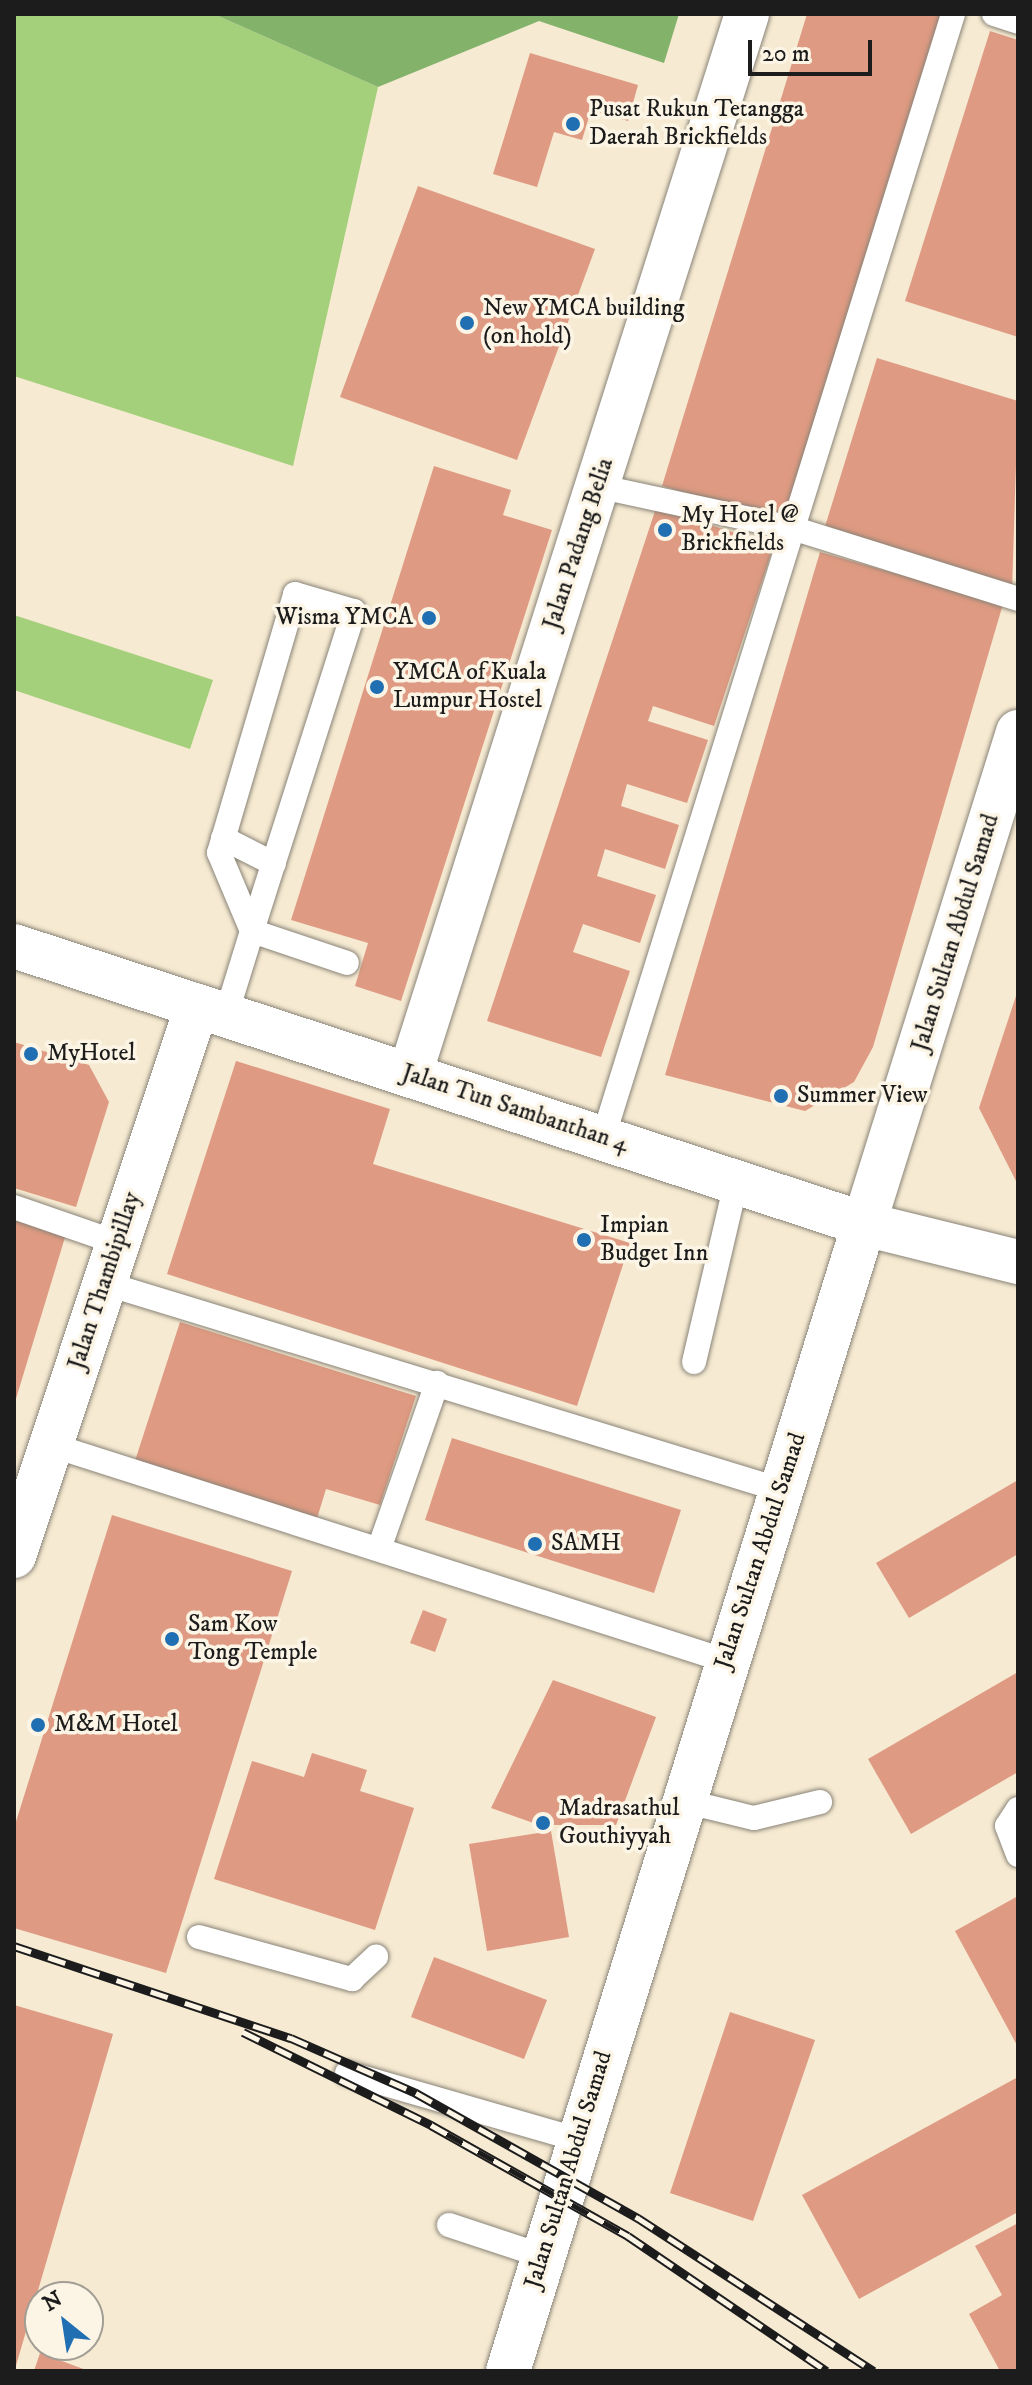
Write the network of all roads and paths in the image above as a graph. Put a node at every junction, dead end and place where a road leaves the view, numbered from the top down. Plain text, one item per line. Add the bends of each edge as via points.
1 (747, 14) edge
2 (953, 14) edge
3 (994, 14) edge
4 (1018, 22) edge
5 (597, 486) junction
6 (792, 528) junction
7 (1018, 599) edge
8 (1018, 732) edge
9 (223, 838) junction
10 (274, 864) junction
11 (252, 931) junction
12 (14, 946) edge
13 (347, 963) dead end
14 (211, 1010) junction
15 (410, 1074) junction
16 (603, 1138) junction
17 (736, 1183) junction
18 (14, 1207) edge
19 (864, 1224) junction
20 (118, 1243) junction
21 (1018, 1262) edge
22 (104, 1283) junction
23 (694, 1362) dead end
24 (437, 1383) junction
25 (51, 1445) junction
26 (781, 1490) junction
27 (379, 1549) junction
28 (14, 1556) edge
29 (727, 1661) junction
30 (684, 1801) junction
31 (820, 1802) dead end
32 (1018, 1809) edge
33 (1018, 1855) edge
34 (199, 1937) dead end
35 (376, 1957) dead end
36 (347, 2073) dead end
37 (576, 2139) junction
38 (449, 2225) dead end
39 (543, 2256) junction
40 (508, 2371) edge

1 - 5 street, Jalan Padang Belia
2 - 6 lane
3 - 4 lane
5 - 6 lane
5 - 15 street, Jalan Padang Belia
6 - 7 lane
6 - 16 lane
8 - 19 street, Jalan Sultan Abdul Samad
9 - 10 lane
9 - 10 lane via 295,594 354,611
9 - 11 lane via 219,853
10 - 11 lane
11 - 13 lane
11 - 14 lane
12 - 14 street, Jalan Tun Sambanthan 4
14 - 15 street, Jalan Tun Sambanthan 4
14 - 20 street, Jalan Thambipillay
15 - 16 street, Jalan Tun Sambanthan 4
16 - 17 street, Jalan Tun Sambanthan 4
17 - 19 street, Jalan Tun Sambanthan 4
17 - 23 lane
18 - 20 lane
19 - 21 street, Jalan Tun Sambanthan 4
19 - 26 street, Jalan Sultan Abdul Samad
20 - 22 street, Jalan Thambipillay
22 - 24 lane
22 - 25 street, Jalan Thambipillay
24 - 26 lane
24 - 27 lane
25 - 27 lane
25 - 28 street, Jalan Thambipillay
26 - 29 street, Jalan Sultan Abdul Samad
27 - 29 lane
29 - 30 street, Jalan Sultan Abdul Samad
30 - 31 lane via 754,1818
30 - 37 street, Jalan Sultan Abdul Samad
32 - 33 lane via 1007,1826
34 - 35 lane via 352,1979
36 - 37 lane
37 - 39 street, Jalan Sultan Abdul Samad
38 - 39 lane
39 - 40 street, Jalan Sultan Abdul Samad

